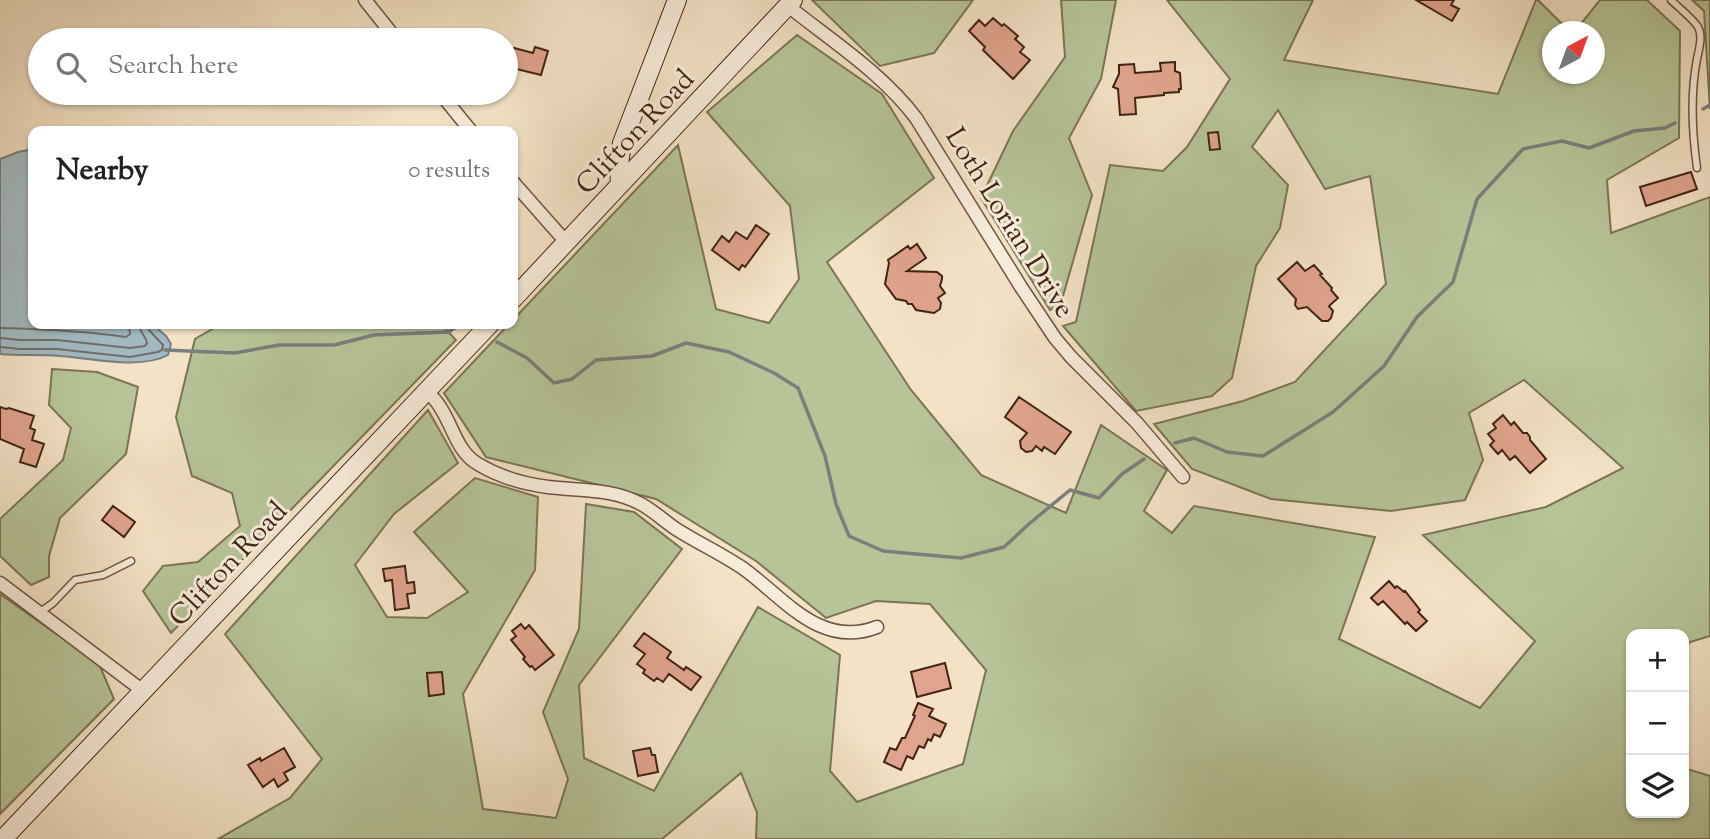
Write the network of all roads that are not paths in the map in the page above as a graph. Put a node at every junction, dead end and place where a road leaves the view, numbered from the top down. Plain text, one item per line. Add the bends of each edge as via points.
1 (365, 0) edge
2 (677, 0) edge
3 (1671, 0) edge
4 (791, 3) edge
5 (387, 28) edge
6 (450, 105) edge
7 (467, 126) edge
8 (1697, 168) dead end
9 (620, 185) junction
10 (518, 188) edge
11 (566, 242) junction
12 (518, 294) edge
13 (485, 329) edge
14 (427, 391) junction
15 (1183, 477) dead end
16 (131, 561) dead end
17 (0, 583) edge
18 (39, 613) junction
19 (877, 627) dead end
20 (143, 691) junction
21 (2, 839) edge

1 - 5 street
2 - 9 main road via 622,143
3 - 8 lane via 1698,27 1692,97
4 - 9 main road, Clifton Road
4 - 15 street, Loth Lorian Drive via 908,107 1055,338
6 - 7 street
9 - 11 main road, Clifton Road
10 - 11 street
11 - 12 main road, Clifton Road
13 - 14 main road, Clifton Road
14 - 19 street via 440,406 462,450 480,466 534,485 622,496 746,570 815,624 849,634
14 - 20 main road, Clifton Road
16 - 18 lane via 103,575 75,580
17 - 18 street
18 - 20 street
20 - 21 main road, Clifton Road

